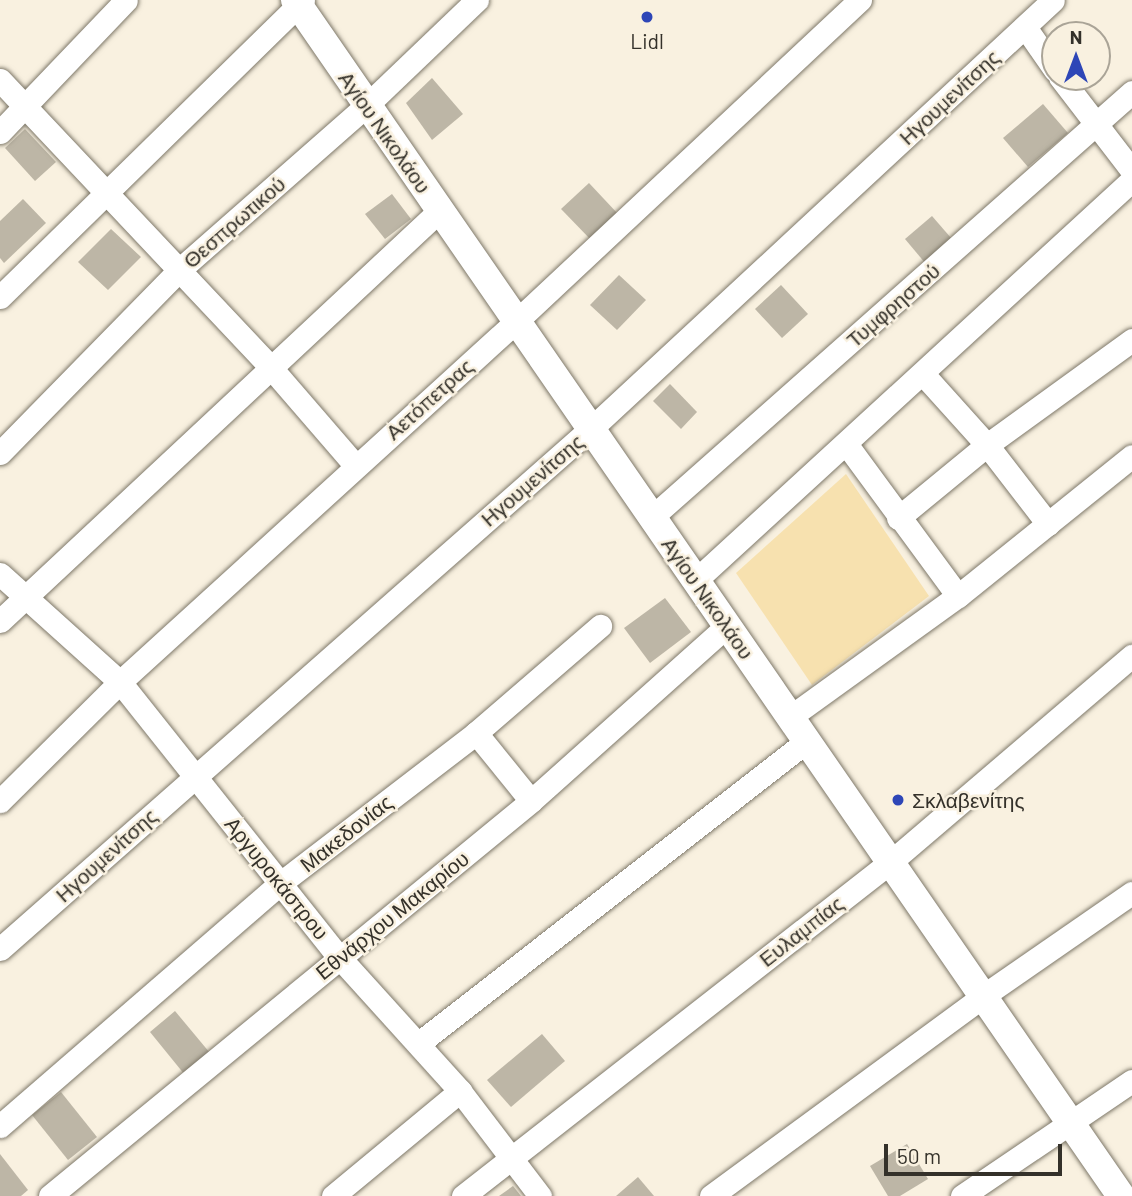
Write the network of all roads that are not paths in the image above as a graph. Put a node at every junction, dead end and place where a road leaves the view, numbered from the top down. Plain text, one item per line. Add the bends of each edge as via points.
1 (126, 0) edge
2 (477, 0) edge
3 (860, 0) edge
4 (1053, 0) edge
5 (298, 2) edge
6 (1025, 27) junction
7 (1041, 50) edge
8 (0, 80) edge
9 (1070, 91) edge
10 (1132, 92) edge
11 (367, 105) junction
12 (26, 106) junction
13 (1095, 127) junction
14 (0, 132) edge
15 (1132, 171) edge
16 (1132, 180) edge
17 (105, 194) junction
18 (440, 210) junction
19 (178, 271) junction
20 (0, 297) edge
21 (516, 321) junction
22 (1132, 340) edge
23 (272, 369) junction
24 (923, 374) junction
25 (591, 429) junction
26 (846, 445) junction
27 (987, 445) junction
28 (0, 453) edge
29 (1132, 457) edge
30 (355, 465) junction
31 (652, 517) junction
32 (898, 518) junction
33 (1048, 524) junction
34 (0, 574) edge
35 (696, 580) junction
36 (958, 596) junction
37 (23, 597) junction
38 (0, 621) edge
39 (600, 626) dead end
40 (727, 626) junction
41 (1132, 656) edge
42 (120, 682) junction
43 (790, 717) junction
44 (476, 733) junction
45 (807, 741) junction
46 (194, 776) junction
47 (0, 801) edge
48 (531, 801) junction
49 (890, 862) junction
50 (282, 882) junction
51 (1132, 893) edge
52 (0, 949) edge
53 (340, 957) junction
54 (983, 996) junction
55 (419, 1043) junction
56 (1132, 1081) edge
57 (460, 1091) junction
58 (1072, 1124) junction
59 (0, 1126) edge
60 (510, 1157) junction
61 (50, 1196) edge
62 (333, 1196) edge
63 (463, 1196) edge
64 (540, 1196) edge
65 (711, 1196) edge
66 (962, 1196) edge
67 (1121, 1196) edge

1 - 12 street
2 - 11 street, Θεσπρωτικού
3 - 21 street, Αετόπετρας
4 - 6 street, Ηγουμενίτσης
5 - 11 street, Αγίου Νικολάου
5 - 17 street
6 - 7 street
6 - 25 street, Ηγουμενίτσης
8 - 12 street
9 - 13 street
10 - 13 street, Τυμφρηστού
11 - 18 street, Αγίου Νικολάου
11 - 19 street, Θεσπρωτικού
12 - 14 street
12 - 17 street
13 - 15 street
13 - 31 street, Τυμφρηστού
16 - 24 street
17 - 19 street
17 - 20 street
18 - 21 street, Αγίου Νικολάου
18 - 23 street
19 - 23 street
19 - 28 street, Θεσπρωτικού
21 - 25 street, Αγίου Νικολάου
21 - 30 street, Αετόπετρας
22 - 27 street
23 - 30 street
23 - 37 street
24 - 26 street
24 - 27 street
25 - 31 street, Αγίου Νικολάου
25 - 46 street, Ηγουμενίτσης
26 - 32 street
26 - 35 street
27 - 32 street
27 - 33 street
29 - 33 street
30 - 42 street, Αετόπετρας
31 - 35 street, Αγίου Νικολάου
32 - 36 street
33 - 36 street
34 - 37 street, Αργυροκάστρου
35 - 40 street, Αγίου Νικολάου
36 - 43 street
37 - 38 street
37 - 42 street, Αργυροκάστρου
39 - 44 street, Μακεδονίας
40 - 43 street, Αγίου Νικολάου
40 - 48 street, Εθνάρχου Μακαρίου
41 - 49 street, Ευλαμπίας
42 - 46 street, Αργυροκάστρου
42 - 47 street, Αετόπετρας
43 - 45 street, Αγίου Νικολάου
44 - 48 street
44 - 50 street, Μακεδονίας
45 - 49 street, Αγίου Νικολάου
45 - 55 street
46 - 50 street, Αργυροκάστρου
46 - 52 street, Ηγουμενίτσης
48 - 53 street, Εθνάρχου Μακαρίου
49 - 54 street, Αγίου Νικολάου
49 - 60 street, Ευλαμπίας
50 - 53 street, Αργυροκάστρου
50 - 59 street, Μακεδονίας
51 - 54 street
53 - 55 street, Αργυροκάστρου
53 - 61 street, Εθνάρχου Μακαρίου
54 - 58 street, Αγίου Νικολάου
54 - 65 street
55 - 57 street, Αργυροκάστρου
56 - 58 street
57 - 60 street, Αργυροκάστρου
57 - 62 street
58 - 66 street
58 - 67 street, Αγίου Νικολάου
60 - 63 street, Ευλαμπίας
60 - 64 street, Αργυροκάστρου

